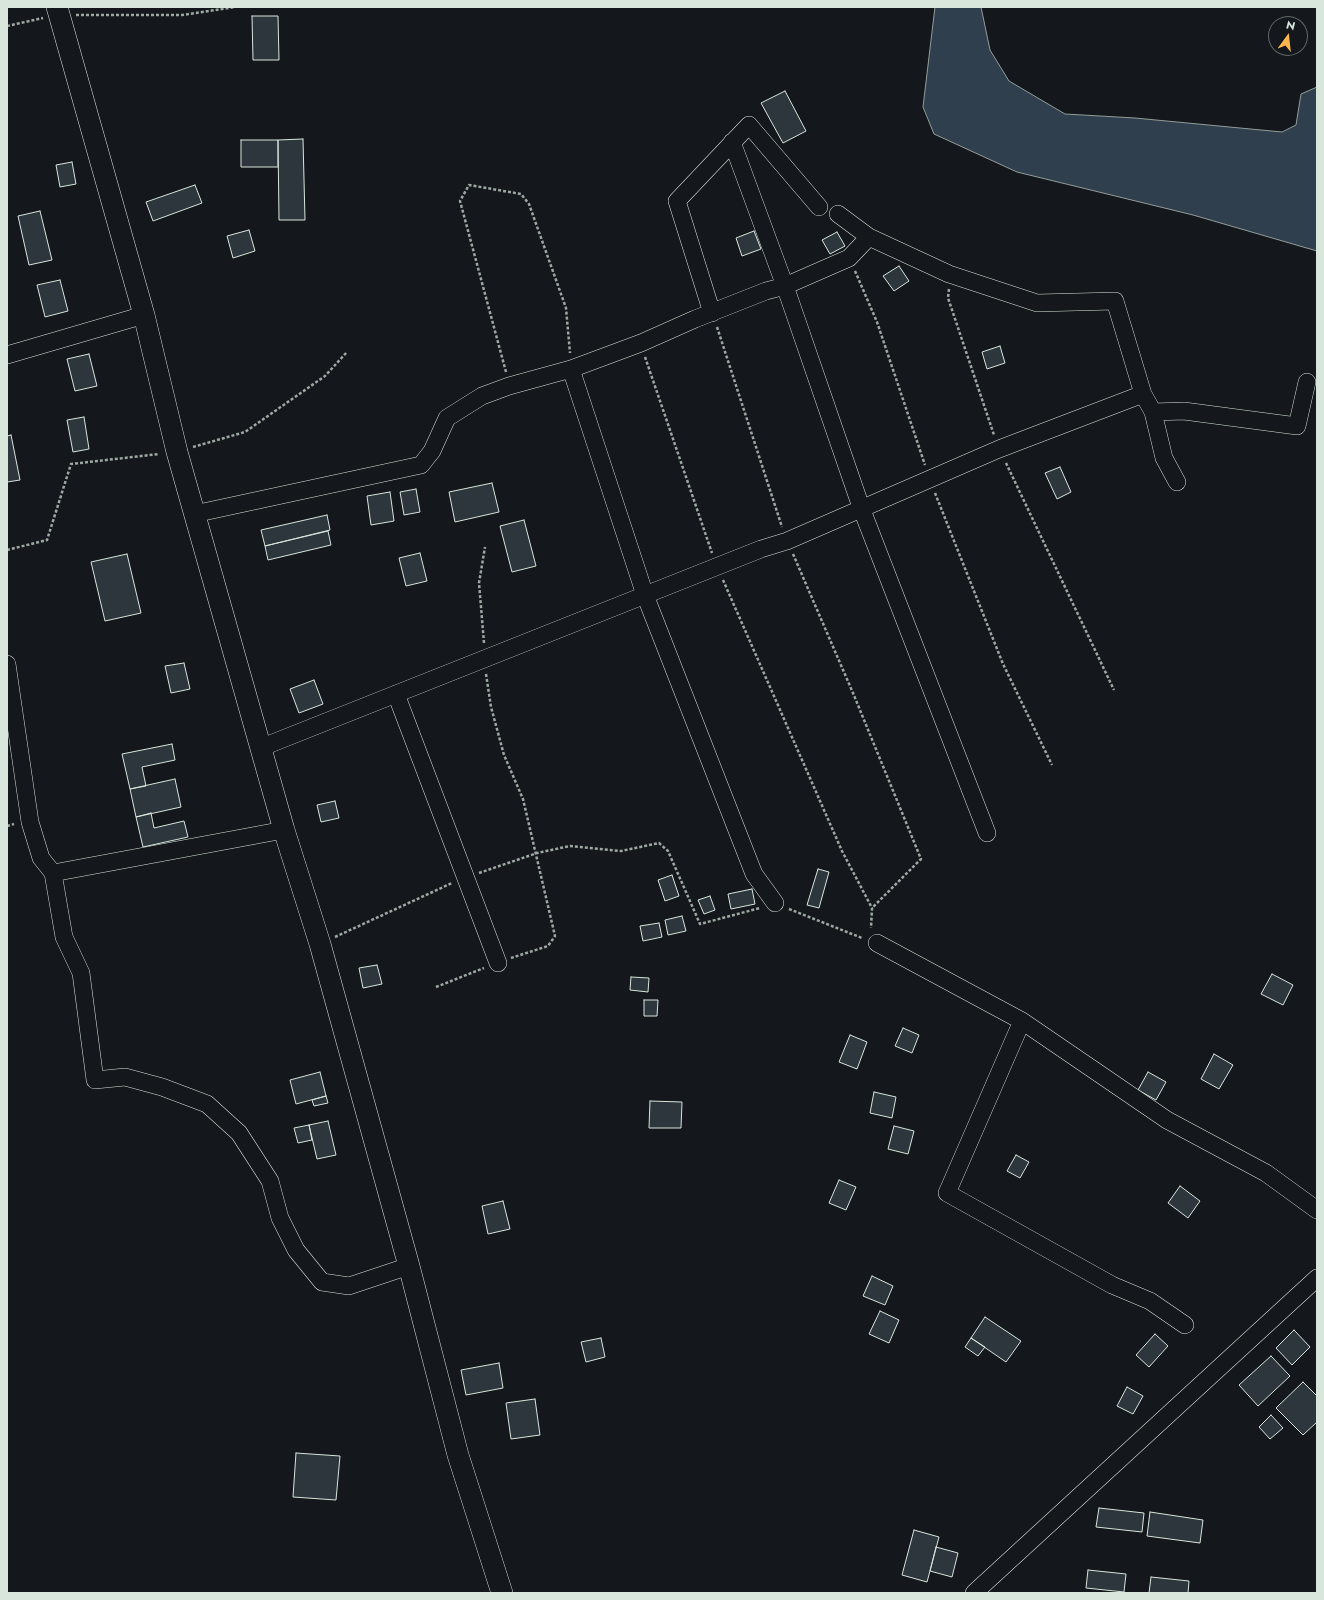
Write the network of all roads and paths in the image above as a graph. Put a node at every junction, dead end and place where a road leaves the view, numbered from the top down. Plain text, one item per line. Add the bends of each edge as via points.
1 (235, 7) edge
2 (58, 11) edge
3 (7, 26) edge
4 (732, 142) junction
5 (819, 207) dead end
6 (838, 214) dead end
7 (869, 237) junction
8 (849, 258) junction
9 (949, 274) junction
10 (786, 286) junction
11 (712, 313) junction
12 (144, 315) junction
13 (641, 343) junction
14 (347, 352) dead end
15 (7, 355) edge
16 (571, 369) junction
17 (1307, 382) dead end
18 (509, 386) junction
19 (1143, 394) junction
20 (1153, 412) junction
21 (999, 449) junction
22 (176, 452) junction
23 (930, 479) junction
24 (1177, 482) dead end
25 (862, 510) junction
26 (194, 514) junction
27 (787, 541) junction
28 (485, 546) dead end
29 (7, 550) edge
30 (717, 567) junction
31 (645, 595) junction
32 (484, 659) junction
33 (7, 664) edge
34 (1114, 690) dead end
35 (396, 694) junction
36 (260, 748) junction
37 (1052, 765) dead end
38 (284, 830) junction
39 (987, 833) dead end
40 (537, 853) junction
41 (53, 873) junction
42 (465, 877) junction
43 (775, 903) junction
44 (872, 908) junction
45 (874, 942) junction
46 (320, 944) junction
47 (498, 963) junction
48 (436, 987) dead end
49 (1022, 1021) junction
50 (1317, 1210) edge
51 (409, 1266) junction
52 (1317, 1278) edge
53 (1185, 1325) dead end
54 (502, 1593) edge
55 (974, 1593) edge

1 - 2 path via 182,15
2 - 3 path
2 - 12 main road
4 - 5 street via 749,125
4 - 10 street
4 - 11 street via 677,201
6 - 7 street
7 - 8 street
7 - 9 street
8 - 10 street
8 - 23 path via 878,322
9 - 19 street via 1037,303 1115,301
9 - 21 path via 948,298
10 - 11 street via 766,291
10 - 25 street
11 - 13 street
11 - 27 path
12 - 15 street
12 - 22 main road
13 - 16 street
13 - 30 path
14 - 22 path via 326,376 245,432
16 - 18 street
16 - 18 path via 566,308 529,204 521,194 469,185 460,201
16 - 31 street
17 - 20 street via 1297,426 1184,411
18 - 26 street via 482,396 447,418 432,451 421,465
19 - 20 street
19 - 21 street
20 - 24 street via 1164,458
21 - 23 street
21 - 34 path
22 - 26 main road
22 - 29 path via 71,464 47,540
23 - 25 street
23 - 37 path via 1003,664
25 - 27 street
25 - 39 street
26 - 36 main road
27 - 30 street
27 - 44 path via 922,859
28 - 32 path via 479,583 485,634
30 - 31 street
30 - 44 path via 842,851
31 - 32 street
31 - 43 street via 754,874
32 - 35 street
32 - 40 path via 491,707 504,755 523,799
33 - 41 street via 30,822 41,858
35 - 36 street
35 - 42 street
36 - 38 main road
38 - 41 street
38 - 46 main road
40 - 42 path
40 - 43 path via 570,846 621,851 659,843 668,851 700,924
40 - 47 path via 555,936 548,946
41 - 51 street via 64,937 81,973 95,1080 125,1076 207,1104 238,1133 270,1181 280,1218 296,1250 322,1282 349,1286
42 - 46 path
42 - 47 street
43 - 45 path
44 - 45 path
45 - 49 street
46 - 51 main road
47 - 48 path
49 - 50 street via 1167,1120 1266,1173
49 - 53 street via 948,1193 1112,1285 1150,1301
51 - 54 main road via 458,1455
52 - 55 street

